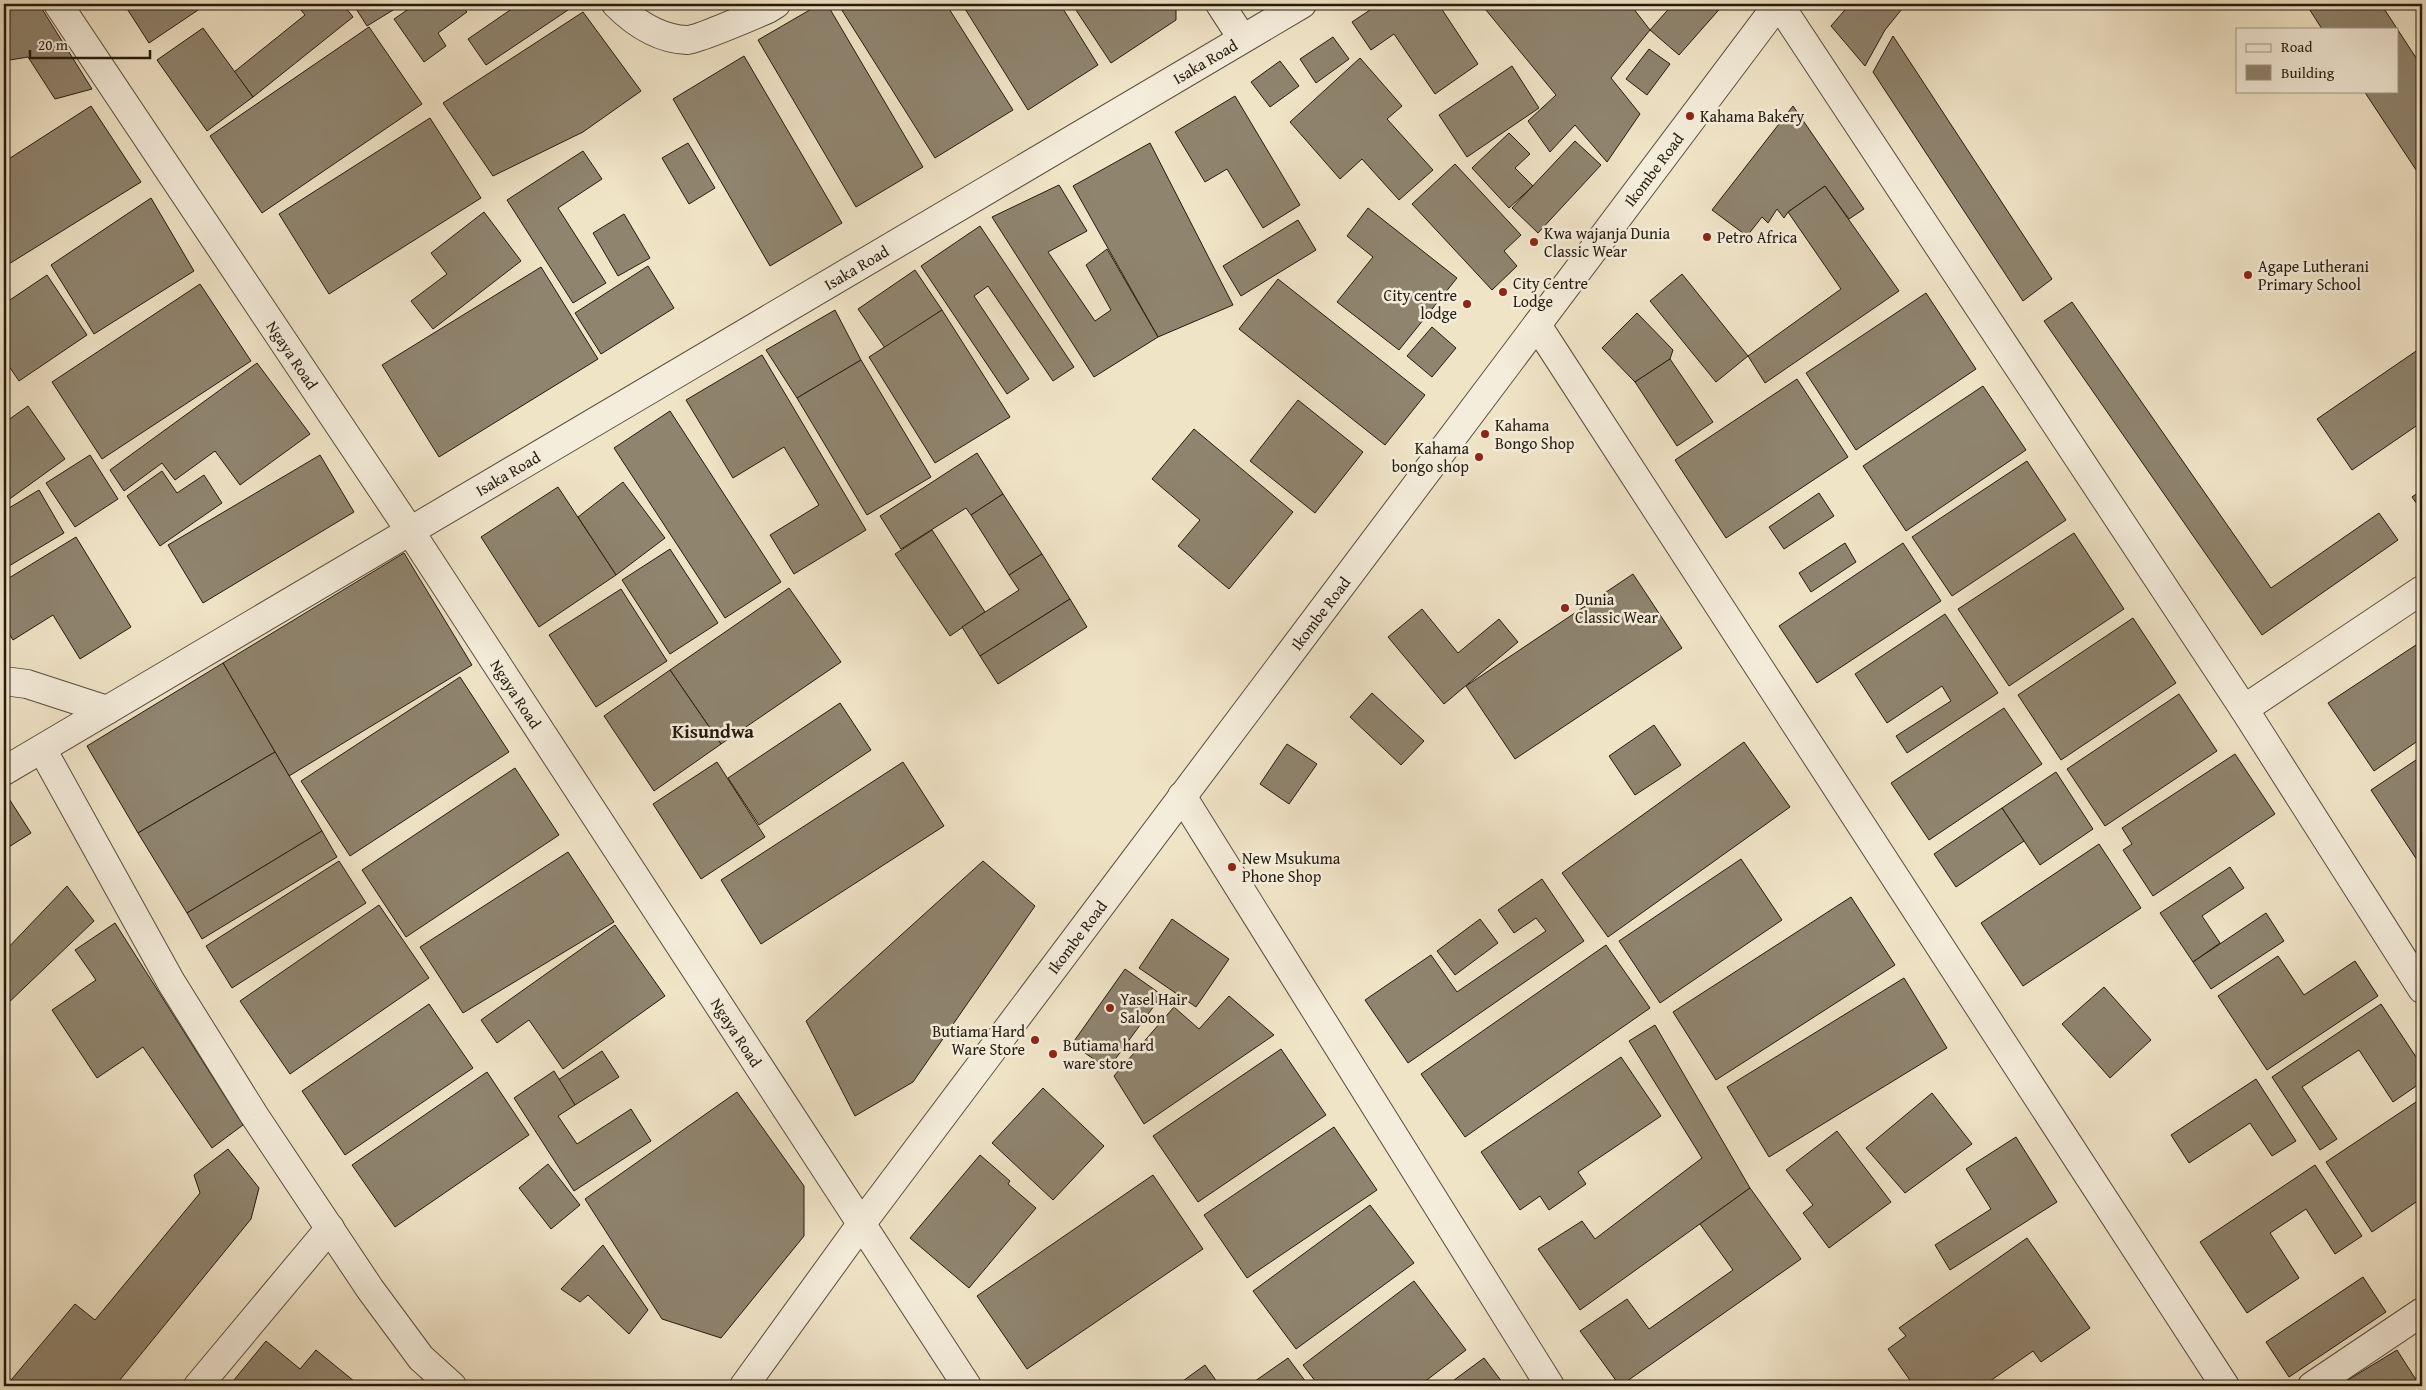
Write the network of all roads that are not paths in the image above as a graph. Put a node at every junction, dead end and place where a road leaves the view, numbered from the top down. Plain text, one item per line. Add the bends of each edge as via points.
1 (58, 4) edge
2 (616, 4) edge
3 (776, 4) edge
4 (1220, 4) edge
5 (1302, 4) edge
6 (1779, 4) edge
7 (1242, 38) junction
8 (1537, 325) junction
9 (410, 531) junction
10 (2422, 590) edge
11 (4, 681) edge
12 (2244, 708) junction
13 (107, 710) junction
14 (42, 749) junction
15 (4, 771) edge
16 (1182, 796) junction
17 (2422, 989) edge
18 (862, 1223) junction
19 (330, 1228) junction
20 (2422, 1312) edge
21 (198, 1386) edge
22 (452, 1386) edge
23 (744, 1386) edge
24 (967, 1386) edge
25 (1550, 1386) edge
26 (2225, 1386) edge
27 (2312, 1386) edge

1 - 9 street, Ngaya Road
2 - 3 street via 630,18 657,34 689,40
4 - 7 street
5 - 7 street, Isaka Road
6 - 8 street, Ikombe Road
6 - 12 street
7 - 9 street, Isaka Road
8 - 16 street, Ikombe Road
8 - 26 street
9 - 13 street, Isaka Road
9 - 18 street, Ngaya Road
10 - 12 street
11 - 13 street via 27,684
12 - 17 street
13 - 14 street, Isaka Road
14 - 15 street, Isaka Road
14 - 19 street via 172,982 254,1115
16 - 18 street, Ikombe Road
16 - 25 street
18 - 23 street, Ikombe Road
18 - 24 street, Ngaya Road
19 - 21 street
19 - 22 street via 421,1358
20 - 27 street

